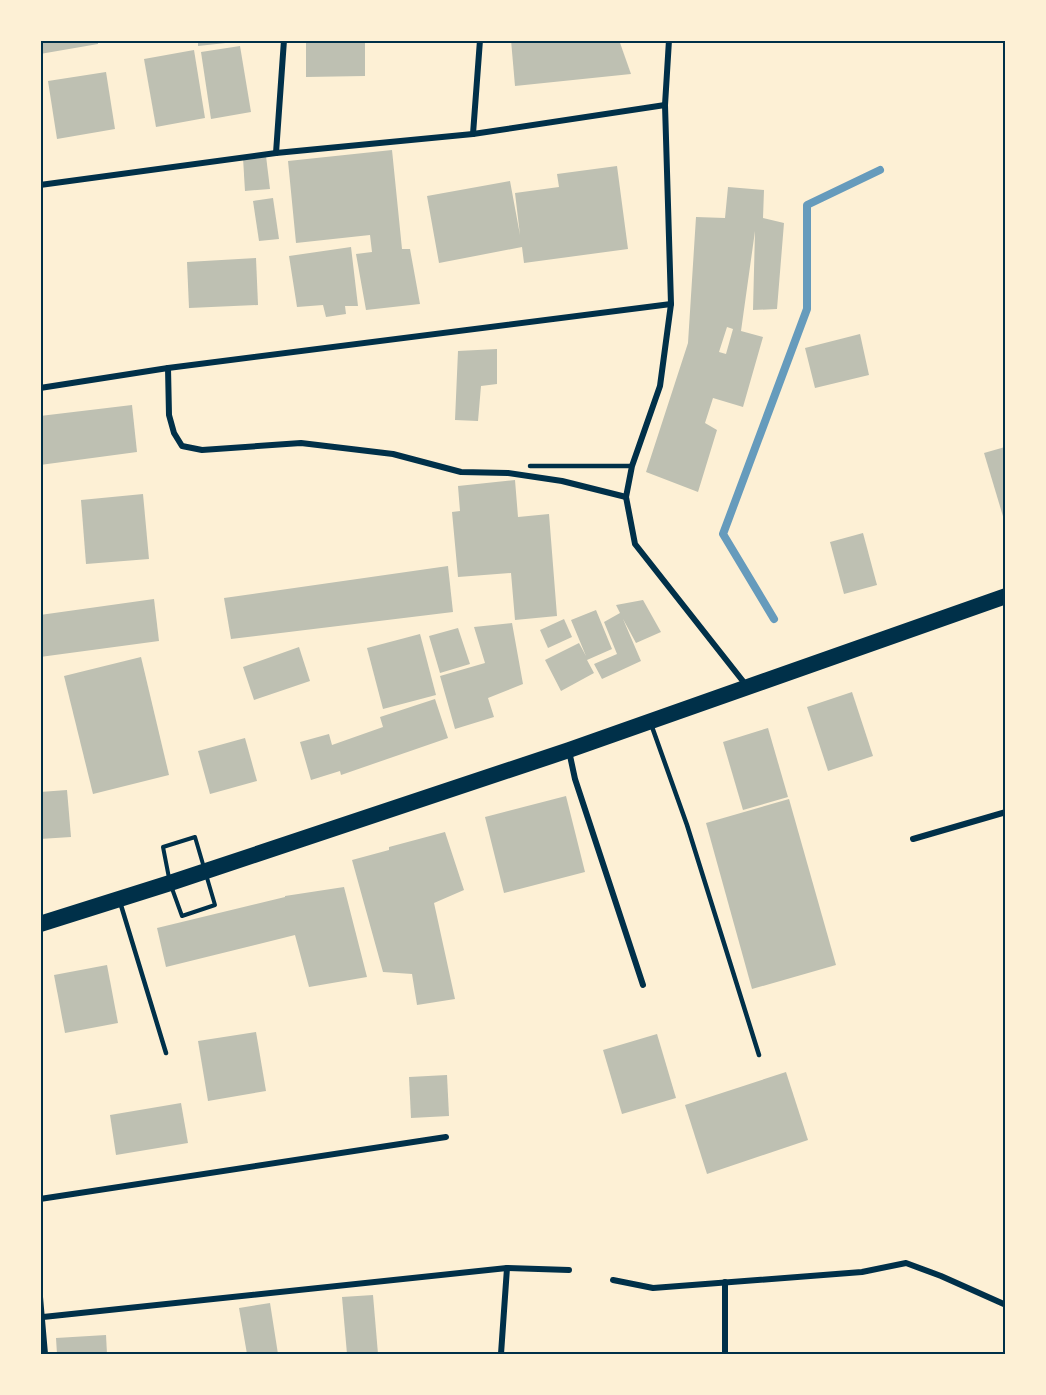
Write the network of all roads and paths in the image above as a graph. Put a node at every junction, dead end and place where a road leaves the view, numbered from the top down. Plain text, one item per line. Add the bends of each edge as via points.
1 (284, 40) edge
2 (480, 40) edge
3 (669, 40) edge
4 (665, 105) junction
5 (473, 134) junction
6 (276, 153) junction
7 (40, 184) edge
8 (671, 304) junction
9 (168, 368) junction
10 (40, 388) edge
11 (530, 466) dead end
12 (632, 466) junction
13 (626, 496) junction
14 (1005, 596) edge
15 (748, 687) junction
16 (650, 722) junction
17 (569, 750) junction
18 (1005, 812) edge
19 (195, 837) dead end
20 (913, 839) dead end
21 (164, 847) dead end
22 (119, 899) junction
23 (215, 905) dead end
24 (182, 916) dead end
25 (40, 924) edge
26 (643, 985) dead end
27 (166, 1053) dead end
28 (759, 1055) dead end
29 (446, 1137) dead end
30 (40, 1199) edge
31 (507, 1269) junction
32 (568, 1270) dead end
33 (613, 1280) dead end
34 (725, 1282) junction
35 (40, 1297) edge
36 (1005, 1305) edge
37 (42, 1317) junction
38 (45, 1354) edge
39 (501, 1354) edge
40 (725, 1354) edge

1 - 6 street
2 - 5 street
3 - 4 street
4 - 5 street
4 - 8 street
5 - 6 street
6 - 7 street
8 - 9 street
8 - 12 street via 660,386
9 - 10 street
9 - 13 street via 169,415 182,446 202,450 301,444 358,450 393,454 461,472 508,473
11 - 12 lane
12 - 13 street
13 - 15 street via 635,544
14 - 15 highway
15 - 16 highway
16 - 17 highway
16 - 28 lane via 687,825
17 - 22 highway
17 - 26 street
18 - 20 street
19 - 21 path
22 - 25 highway
22 - 27 lane
23 - 24 path
29 - 30 street
31 - 32 street
31 - 37 street
31 - 39 street
33 - 34 street via 653,1288
34 - 36 street via 862,1272 906,1263
34 - 40 street
35 - 37 street
37 - 38 street

